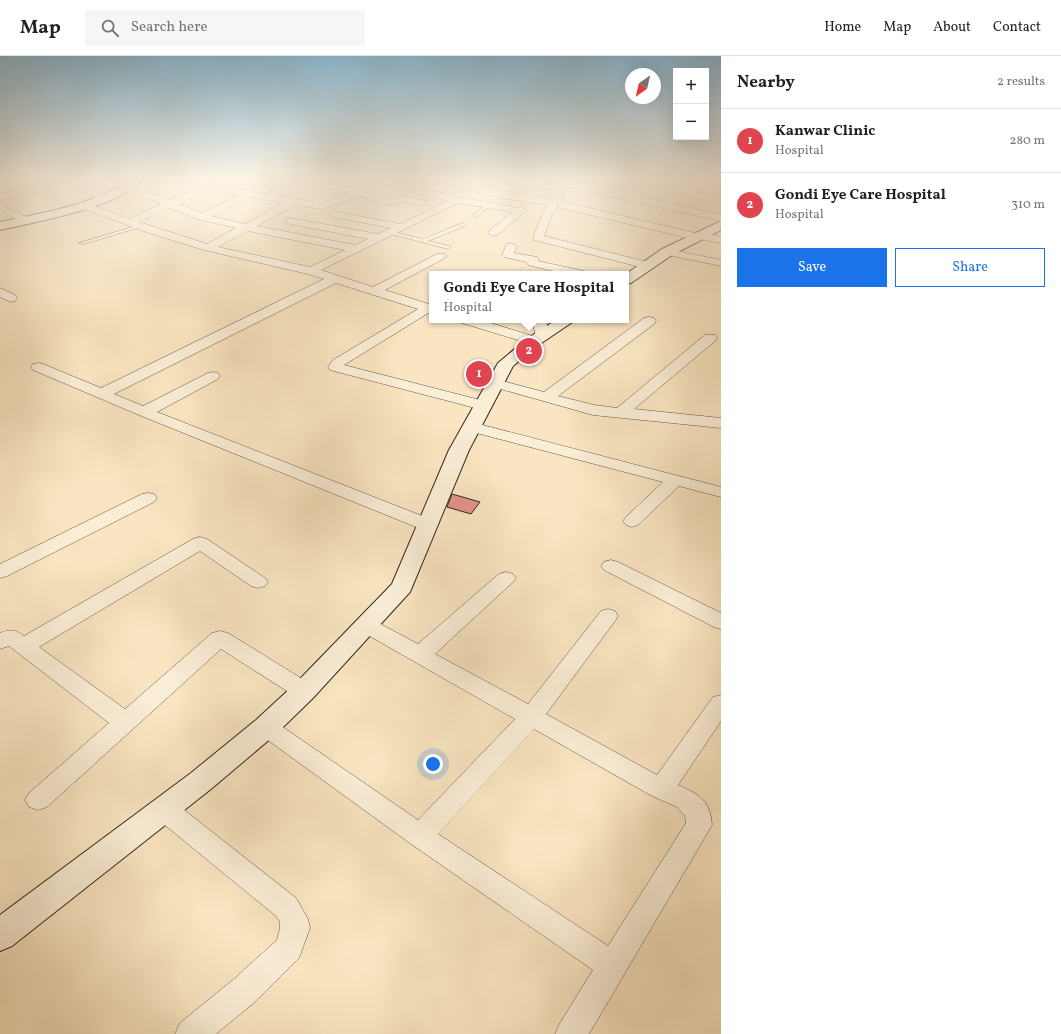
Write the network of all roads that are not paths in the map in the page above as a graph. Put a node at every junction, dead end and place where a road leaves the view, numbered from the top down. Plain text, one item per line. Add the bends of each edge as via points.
1 (134, 225) edge
2 (138, 225) edge
3 (199, 225) edge
4 (210, 225) edge
5 (250, 225) edge
6 (309, 225) edge
7 (385, 225) edge
8 (408, 225) edge
9 (463, 225) dead end
10 (504, 225) edge
11 (546, 225) edge
12 (648, 225) edge
13 (721, 225) edge
14 (245, 227) junction
15 (401, 228) junction
16 (390, 233) junction
17 (493, 233) dead end
18 (698, 236) junction
19 (177, 238) junction
20 (379, 238) junction
21 (538, 238) junction
22 (721, 240) edge
23 (422, 241) junction
24 (82, 243) dead end
25 (510, 246) dead end
26 (208, 248) junction
27 (357, 249) junction
28 (444, 252) joint
29 (647, 252) dead end
30 (665, 254) junction
31 (721, 263) edge
32 (532, 265) edge
33 (648, 265) junction
34 (311, 271) junction
35 (564, 271) edge
36 (629, 278) edge
37 (334, 279) junction
38 (374, 291) junction
39 (0, 292) edge
40 (11, 298) dead end
41 (429, 309) edge
42 (429, 310) edge
43 (649, 321) dead end
44 (485, 323) edge
45 (559, 323) edge
46 (538, 332) edge
47 (710, 338) dead end
48 (38, 367) dead end
49 (214, 376) dead end
50 (495, 383) junction
51 (101, 394) junction
52 (547, 397) junction
53 (483, 405) junction
54 (144, 412) junction
55 (620, 413) junction
56 (721, 423) edge
57 (471, 427) junction
58 (676, 480) junction
59 (721, 492) edge
60 (148, 498) dead end
61 (632, 521) dead end
62 (428, 525) junction
63 (611, 566) dead end
64 (0, 572) edge
65 (506, 578) dead end
66 (258, 582) dead end
67 (608, 616) dead end
68 (721, 622) edge
69 (366, 625) junction
70 (0, 642) edge
71 (24, 646) junction
72 (420, 655) junction
73 (304, 691) junction
74 (721, 703) edge
75 (531, 717) junction
76 (125, 722) junction
77 (266, 727) junction
78 (661, 789) junction
79 (38, 800) dead end
80 (164, 809) junction
81 (420, 836) junction
82 (0, 935) edge
83 (612, 966) junction
84 (191, 1034) edge
85 (571, 1034) edge

1 - 24 lane
2 - 19 street
3 - 19 street
4 - 14 street
5 - 14 street
6 - 20 street
7 - 15 street
8 - 15 street
9 - 23 lane
10 - 17 street
11 - 21 street
12 - 18 street
13 - 18 street
14 - 26 street
14 - 27 street
15 - 16 street
16 - 20 street
16 - 23 lane
18 - 22 street
18 - 30 street
19 - 26 street
20 - 27 street
21 - 32 street
21 - 33 street
23 - 28 lane
25 - 32 street via 508,255
26 - 34 street
27 - 34 street
28 - 38 street
29 - 30 street
30 - 31 street
30 - 33 street
32 - 35 street
33 - 36 street
34 - 37 street
37 - 38 street
37 - 51 street
38 - 41 street
39 - 40 street
42 - 53 street via 335,366
43 - 52 street
44 - 46 street
45 - 46 street
46 - 50 street via 506,363
47 - 55 street
48 - 51 street
49 - 54 street
50 - 52 street
50 - 53 street
51 - 54 street
52 - 55 street via 594,410
53 - 57 street
54 - 62 street
55 - 56 street
57 - 58 street
57 - 62 street
58 - 59 street
58 - 61 street
60 - 64 street
62 - 69 street via 402,587
63 - 68 street
65 - 72 street
66 - 71 street via 200,543
67 - 75 street
69 - 72 street
69 - 73 street
70 - 71 street via 11,637
71 - 76 street
72 - 75 street
73 - 76 street via 220,638
73 - 77 street
74 - 78 street
75 - 78 street
75 - 81 street
76 - 79 street
77 - 80 street
77 - 81 street
78 - 83 street via 693,805 698,812 699,825
80 - 82 street
80 - 84 street via 286,906 296,928 288,948 245,990
81 - 83 street
83 - 85 street

